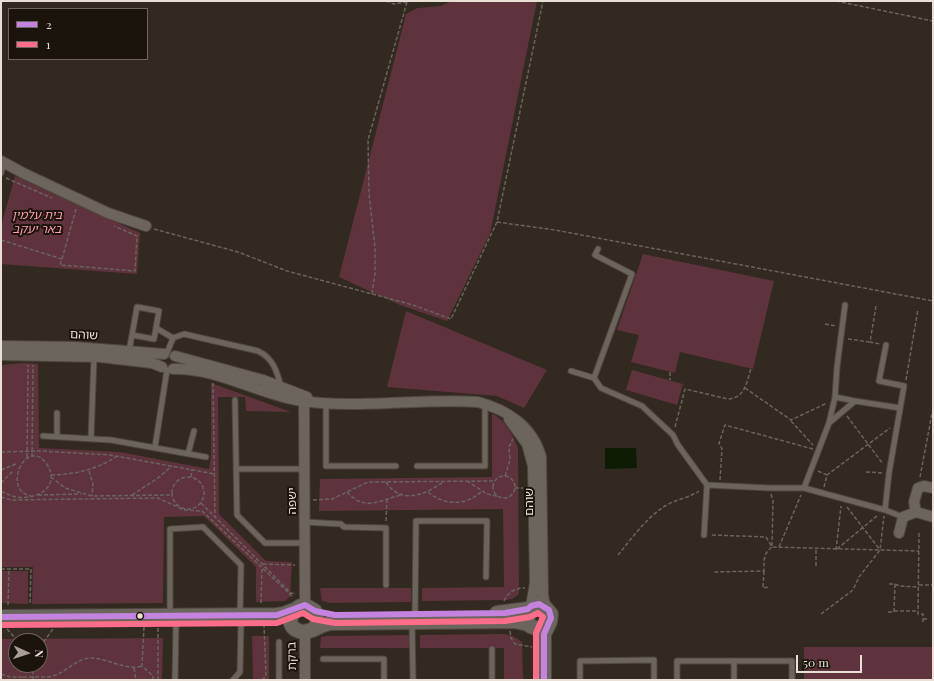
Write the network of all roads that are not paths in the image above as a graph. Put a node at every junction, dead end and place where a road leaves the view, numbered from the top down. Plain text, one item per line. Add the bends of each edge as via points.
1 (2, 162) edge
2 (1, 174) edge
3 (146, 226) road end
4 (598, 249) dead end
5 (845, 305) dead end
6 (156, 328) junction
7 (132, 335) junction
8 (173, 338) junction
9 (886, 345) road end
10 (1, 346) edge
11 (129, 351) junction
12 (169, 354) junction
13 (1, 355) edge
14 (94, 357) junction
15 (167, 369) junction
16 (571, 371) dead end
17 (594, 378) junction
18 (281, 387) junction
19 (304, 398) junction
20 (835, 398) junction
21 (235, 400) dead end
22 (855, 401) junction
23 (324, 403) junction
24 (485, 404) junction
25 (900, 408) junction
26 (57, 413) dead end
27 (504, 413) junction
28 (829, 423) junction
29 (194, 431) dead end
30 (43, 436) dead end
31 (57, 436) junction
32 (91, 438) junction
33 (155, 447) junction
34 (188, 454) junction
35 (206, 457) dead end
36 (396, 466) dead end
37 (417, 466) dead end
38 (236, 469) junction
39 (305, 469) junction
40 (707, 485) junction
41 (804, 488) junction
42 (933, 488) edge
43 (884, 510) junction
44 (916, 512) junction
45 (903, 517) junction
46 (933, 517) edge
47 (305, 522) junction
48 (899, 533) dead end
49 (704, 535) road end
50 (305, 543) junction
51 (486, 577) dead end
52 (386, 585) dead end
53 (304, 606) junction
54 (535, 607) junction
55 (507, 617) junction
56 (414, 618) junction
57 (263, 619) junction
58 (173, 620) junction
59 (240, 620) junction
60 (3, 622) edge
61 (530, 625) junction
62 (548, 625) junction
63 (304, 630) junction
64 (279, 642) dead end
65 (492, 649) dead end
66 (323, 659) dead end
67 (734, 661) junction
68 (175, 680) edge
69 (233, 680) edge
70 (279, 680) edge
71 (306, 680) edge
72 (384, 680) edge
73 (413, 680) edge
74 (492, 680) edge
75 (536, 680) edge
76 (544, 680) edge
77 (580, 680) edge
78 (654, 680) edge
79 (676, 680) edge
80 (734, 680) edge
81 (792, 680) edge

1 - 2 lane
1 - 3 street via 108,213
4 - 17 lane via 595,255 632,274
5 - 20 lane via 836,366
6 - 7 lane via 154,339
6 - 7 lane via 159,311 137,307
6 - 8 lane
7 - 11 lane
8 - 12 lane
8 - 18 lane via 184,334 258,351 267,356 274,365
9 - 25 lane via 879,381 904,386
10 - 11 street, שוהם via 37,345
11 - 12 street, שוהם
12 - 15 street via 160,359
12 - 15 street via 177,362
12 - 18 street, שוהם
13 - 14 street, שוהם
14 - 15 street, שוהם via 152,363
14 - 32 lane
15 - 19 street, שוהם via 185,369 284,397
15 - 33 lane
16 - 17 lane
17 - 40 lane via 601,388 642,406 673,435
18 - 19 street, שוהם
19 - 23 street, שוהם
19 - 39 street, ישפה
20 - 22 lane
20 - 28 lane
21 - 38 lane
22 - 25 lane
22 - 28 lane
23 - 24 street, שוהם
23 - 36 lane via 326,466
24 - 27 street, שוהם
24 - 37 lane via 486,466
25 - 43 lane
26 - 31 lane
27 - 54 street, שוהם via 527,444 533,466
27 - 54 street, שוהם via 528,430 537,444 541,458 543,595
28 - 41 lane
29 - 34 lane
30 - 31 lane
31 - 32 lane
32 - 33 lane
33 - 34 lane
34 - 35 lane
38 - 39 lane
38 - 50 lane via 236,515 265,543
39 - 47 street, ישפה
40 - 41 lane
40 - 49 lane
41 - 43 lane
42 - 44 street via 918,488 914,502
43 - 45 lane
44 - 45 street
44 - 46 street
45 - 48 street
47 - 50 street, ישפה
47 - 52 lane via 341,524 344,527 386,528
50 - 53 street, ישפה
51 - 56 lane via 487,521 416,521
53 - 56 street via 335,614
53 - 57 street
53 - 63 street via 291,619
53 - 63 street via 318,622
54 - 55 street
54 - 61 street via 526,616
54 - 62 street via 551,614
55 - 56 street
55 - 61 street
56 - 63 street via 327,623
56 - 73 lane
57 - 59 street
57 - 63 street
58 - 59 street
58 - 59 lane via 170,529 203,527 241,565
58 - 60 street via 30,617
58 - 60 street via 144,625 55,626
58 - 68 lane
59 - 69 lane via 240,672
61 - 62 street via 538,629
61 - 75 street via 536,648
62 - 76 street via 544,634
63 - 71 street, ברקת
64 - 70 lane
65 - 74 lane
66 - 72 lane via 384,658
67 - 79 lane via 677,661
67 - 80 lane
67 - 81 lane via 792,661
77 - 78 lane via 580,661 654,660

